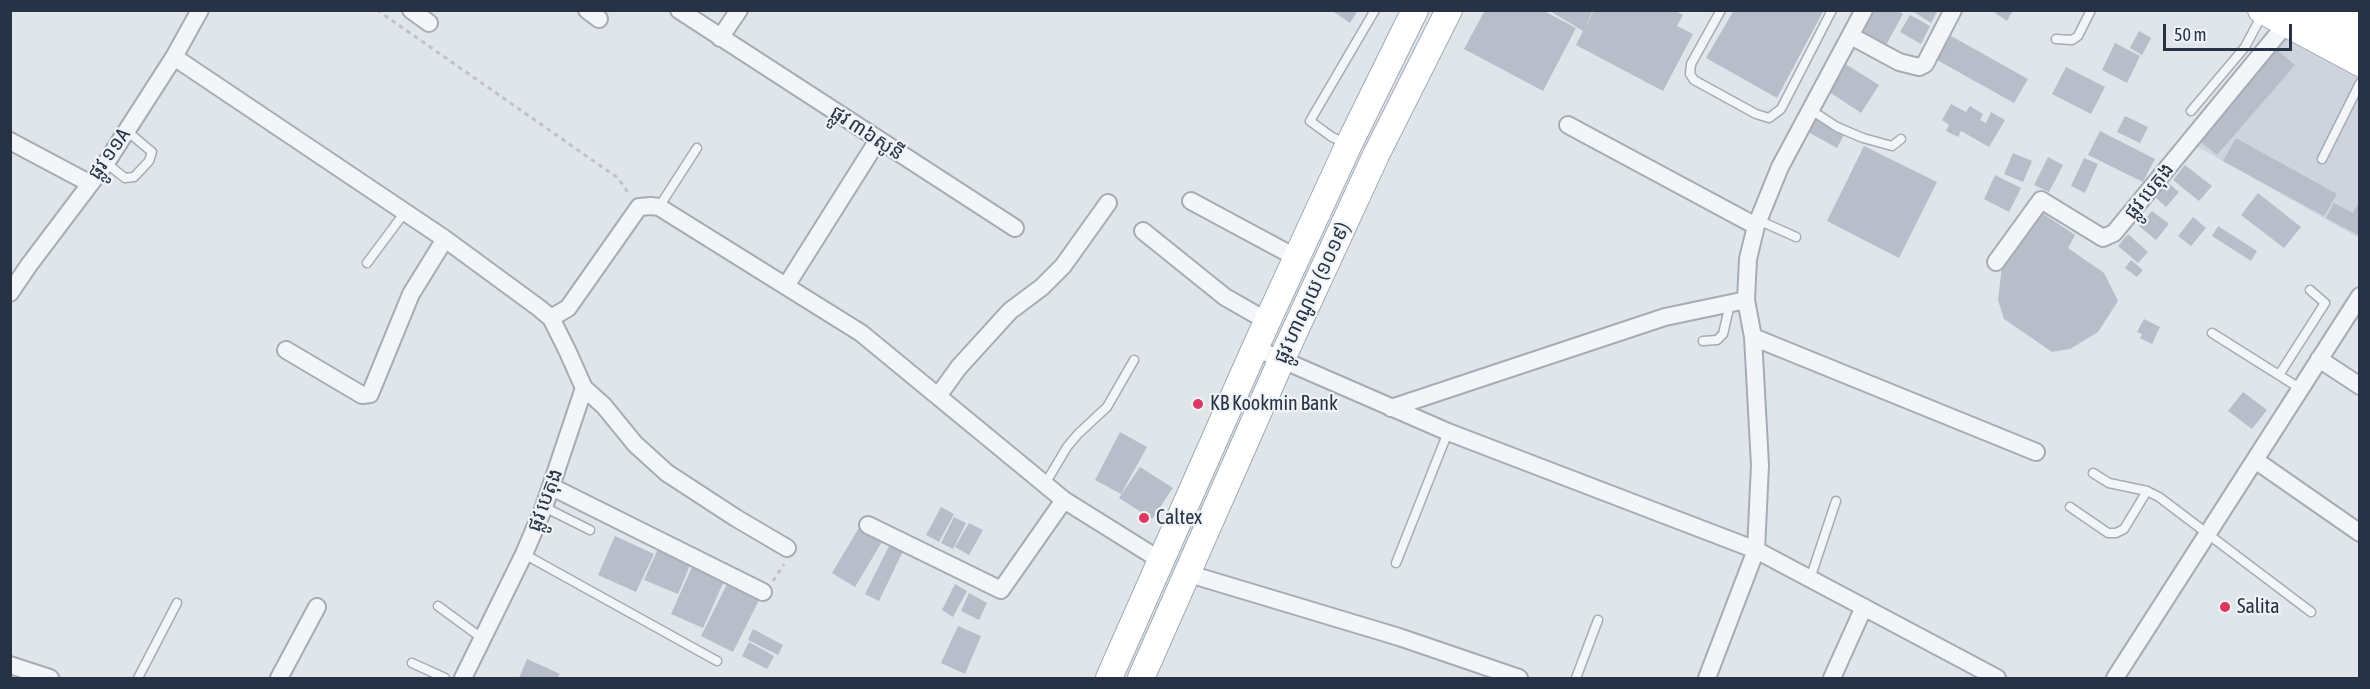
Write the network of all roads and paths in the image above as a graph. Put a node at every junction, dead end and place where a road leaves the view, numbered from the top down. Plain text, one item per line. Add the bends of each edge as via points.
1 (200, 10) edge
2 (377, 10) edge
3 (411, 10) edge
4 (679, 10) edge
5 (739, 10) edge
6 (1375, 10) edge
7 (1415, 10) edge
8 (1449, 10) edge
9 (1721, 10) edge
10 (1832, 10) edge
11 (1864, 10) edge
12 (1953, 10) edge
13 (2091, 10) edge
14 (2352, 10) edge
15 (2262, 11) edge
16 (2360, 14) edge
17 (2302, 17) edge
18 (429, 23) dead end
19 (1851, 36) junction
20 (720, 38) junction
21 (2056, 39) dead end
22 (2360, 40) edge
23 (174, 57) junction
24 (2360, 63) edge
25 (2360, 83) edge
26 (1811, 110) junction
27 (2191, 111) dead end
28 (1568, 125) dead end
29 (127, 131) junction
30 (1901, 139) dead end
31 (878, 140) junction
32 (10, 141) edge
33 (1349, 144) junction
34 (698, 148) dead end
35 (2322, 159) dead end
36 (106, 163) junction
37 (89, 183) junction
38 (1191, 201) dead end
39 (1108, 203) dead end
40 (639, 207) junction
41 (659, 207) junction
42 (405, 212) junction
43 (1757, 223) junction
44 (1015, 228) dead end
45 (1143, 231) dead end
46 (1796, 237) dead end
47 (445, 238) junction
48 (1297, 258) junction
49 (1996, 262) dead end
50 (367, 263) dead end
51 (786, 286) junction
52 (2310, 290) dead end
53 (10, 293) edge
54 (2360, 296) edge
55 (1738, 302) junction
56 (551, 318) junction
57 (1267, 321) junction
58 (2212, 333) dead end
59 (1753, 338) junction
60 (1704, 341) dead end
61 (1255, 348) junction
62 (286, 350) dead end
63 (2319, 359) junction
64 (1134, 360) dead end
65 (1281, 361) junction
66 (2279, 375) junction
67 (2360, 386) edge
68 (584, 388) junction
69 (2301, 388) junction
70 (939, 396) junction
71 (1391, 408) junction
72 (1448, 432) junction
73 (2037, 452) dead end
74 (2255, 460) junction
75 (2093, 473) dead end
76 (1046, 484) junction
77 (552, 487) junction
78 (2147, 490) junction
79 (1064, 500) junction
80 (1836, 501) dead end
81 (544, 507) junction
82 (2070, 507) dead end
83 (868, 525) dead end
84 (590, 530) dead end
85 (2208, 533) junction
86 (2360, 533) edge
87 (787, 548) joint
88 (1756, 550) junction
89 (524, 554) junction
90 (1160, 560) junction
91 (1396, 563) dead end
92 (1186, 573) junction
93 (1810, 579) junction
94 (763, 592) joint
95 (177, 603) dead end
96 (438, 606) dead end
97 (317, 607) dead end
98 (1864, 607) junction
99 (2311, 612) dead end
100 (1598, 620) dead end
101 (483, 639) junction
102 (717, 661) dead end
103 (412, 663) dead end
104 (10, 665) edge
105 (50, 678) edge
106 (138, 678) edge
107 (279, 678) edge
108 (445, 678) edge
109 (464, 678) edge
110 (1108, 678) edge
111 (1141, 678) edge
112 (1519, 678) edge
113 (1576, 678) edge
114 (1707, 678) edge
115 (1832, 678) edge
116 (1997, 678) edge
117 (2115, 678) edge

1 - 23 street, ផ្លូវ ១១A
2 - 40 path via 618,178
3 - 18 street
4 - 20 street, ផ្លូវ ៣៦សូនី
5 - 20 street
6 - 33 lane via 1310,122
7 - 33 main road, ផ្លូវ ហាណូយ (១០១៩)
8 - 65 main road, ផ្លូវ ហាណូយ (១០១៩) via 1376,155
9 - 10 lane via 1691,64 1690,74 1694,80 1769,118 1781,109
11 - 19 street
12 - 19 street via 1925,64 1919,67 1899,62
13 - 21 lane via 2078,36 2072,40
14 - 16 highway
15 - 17 main road
15 - 27 lane via 2245,46
17 - 22 highway
17 - 24 main road
17 - 49 street, ផ្លូវ បេតុង via 2114,233 2103,238 2041,200
19 - 26 street
20 - 31 street, ផ្លូវ ៣៦សូនី
23 - 29 street, ផ្លូវ ១១A
23 - 42 street
25 - 35 lane
26 - 30 lane via 1863,138 1892,146
26 - 43 street via 1780,167
28 - 43 street
29 - 36 street, ផ្លូវ ១១A
29 - 36 lane via 152,152 149,161 134,177 125,178
31 - 44 street, ផ្លូវ ៣៦សូនី
31 - 51 street
32 - 37 street
33 - 48 main road, ផ្លូវ ហាណូយ (១០១៩)
34 - 41 lane
36 - 37 street, ផ្លូវ ១១A
37 - 53 street, ផ្លូវ ១១A
38 - 48 street
39 - 70 street via 1063,266 1010,311 959,367
40 - 41 street
40 - 56 street via 568,308
41 - 51 street
42 - 47 street
42 - 50 lane
43 - 46 lane
43 - 55 street
45 - 57 street via 1225,297
47 - 56 street
47 - 62 street via 411,294 370,394 362,395
48 - 57 main road, ផ្លូវ ហាណូយ (១០១៩)
51 - 70 street via 861,333
52 - 66 lane via 2325,303
54 - 63 street
55 - 59 street
55 - 60 lane via 1723,334 1717,340
55 - 71 street via 1665,317
56 - 68 street
57 - 61 main road, ផ្លូវ ហាណូយ (១០១៩)
58 - 66 lane
59 - 73 street
59 - 88 street via 1760,465
61 - 65 street
61 - 90 main road, ផ្លូវ ហាណូយ (១០១៩)
63 - 67 street
63 - 69 street
64 - 76 lane via 1107,407 1067,447
65 - 71 street
65 - 92 main road, ផ្លូវ ហាណូយ (១០១៩)
66 - 69 lane
68 - 77 street, ផ្លូវ បេតុង
68 - 87 street via 667,473
69 - 74 street
70 - 76 street
71 - 72 street
72 - 88 street
72 - 91 lane
74 - 85 street
74 - 86 street
75 - 78 lane via 2109,483
76 - 79 street
77 - 81 street, ផ្លូវ បេតុង
77 - 94 street
78 - 82 lane via 2124,529 2116,533 2108,533
78 - 85 lane
79 - 83 street via 1001,590
79 - 90 street
80 - 93 lane
81 - 84 lane
81 - 89 street, ផ្លូវ បេតុង
85 - 99 lane
85 - 117 street
87 - 94 path via 784,565
88 - 93 street
88 - 114 street
89 - 101 street, ផ្លូវ បេតុង
89 - 102 lane
90 - 110 main road, ផ្លូវ ហាណូយ (១០១៩)
92 - 111 main road, ផ្លូវ ហាណូយ (១០១៩)
92 - 112 street
93 - 98 street
95 - 106 lane
96 - 101 lane
97 - 107 street
98 - 115 street
98 - 116 street
100 - 113 lane
101 - 109 street, ផ្លូវ បេតុង
103 - 108 lane
104 - 105 street

